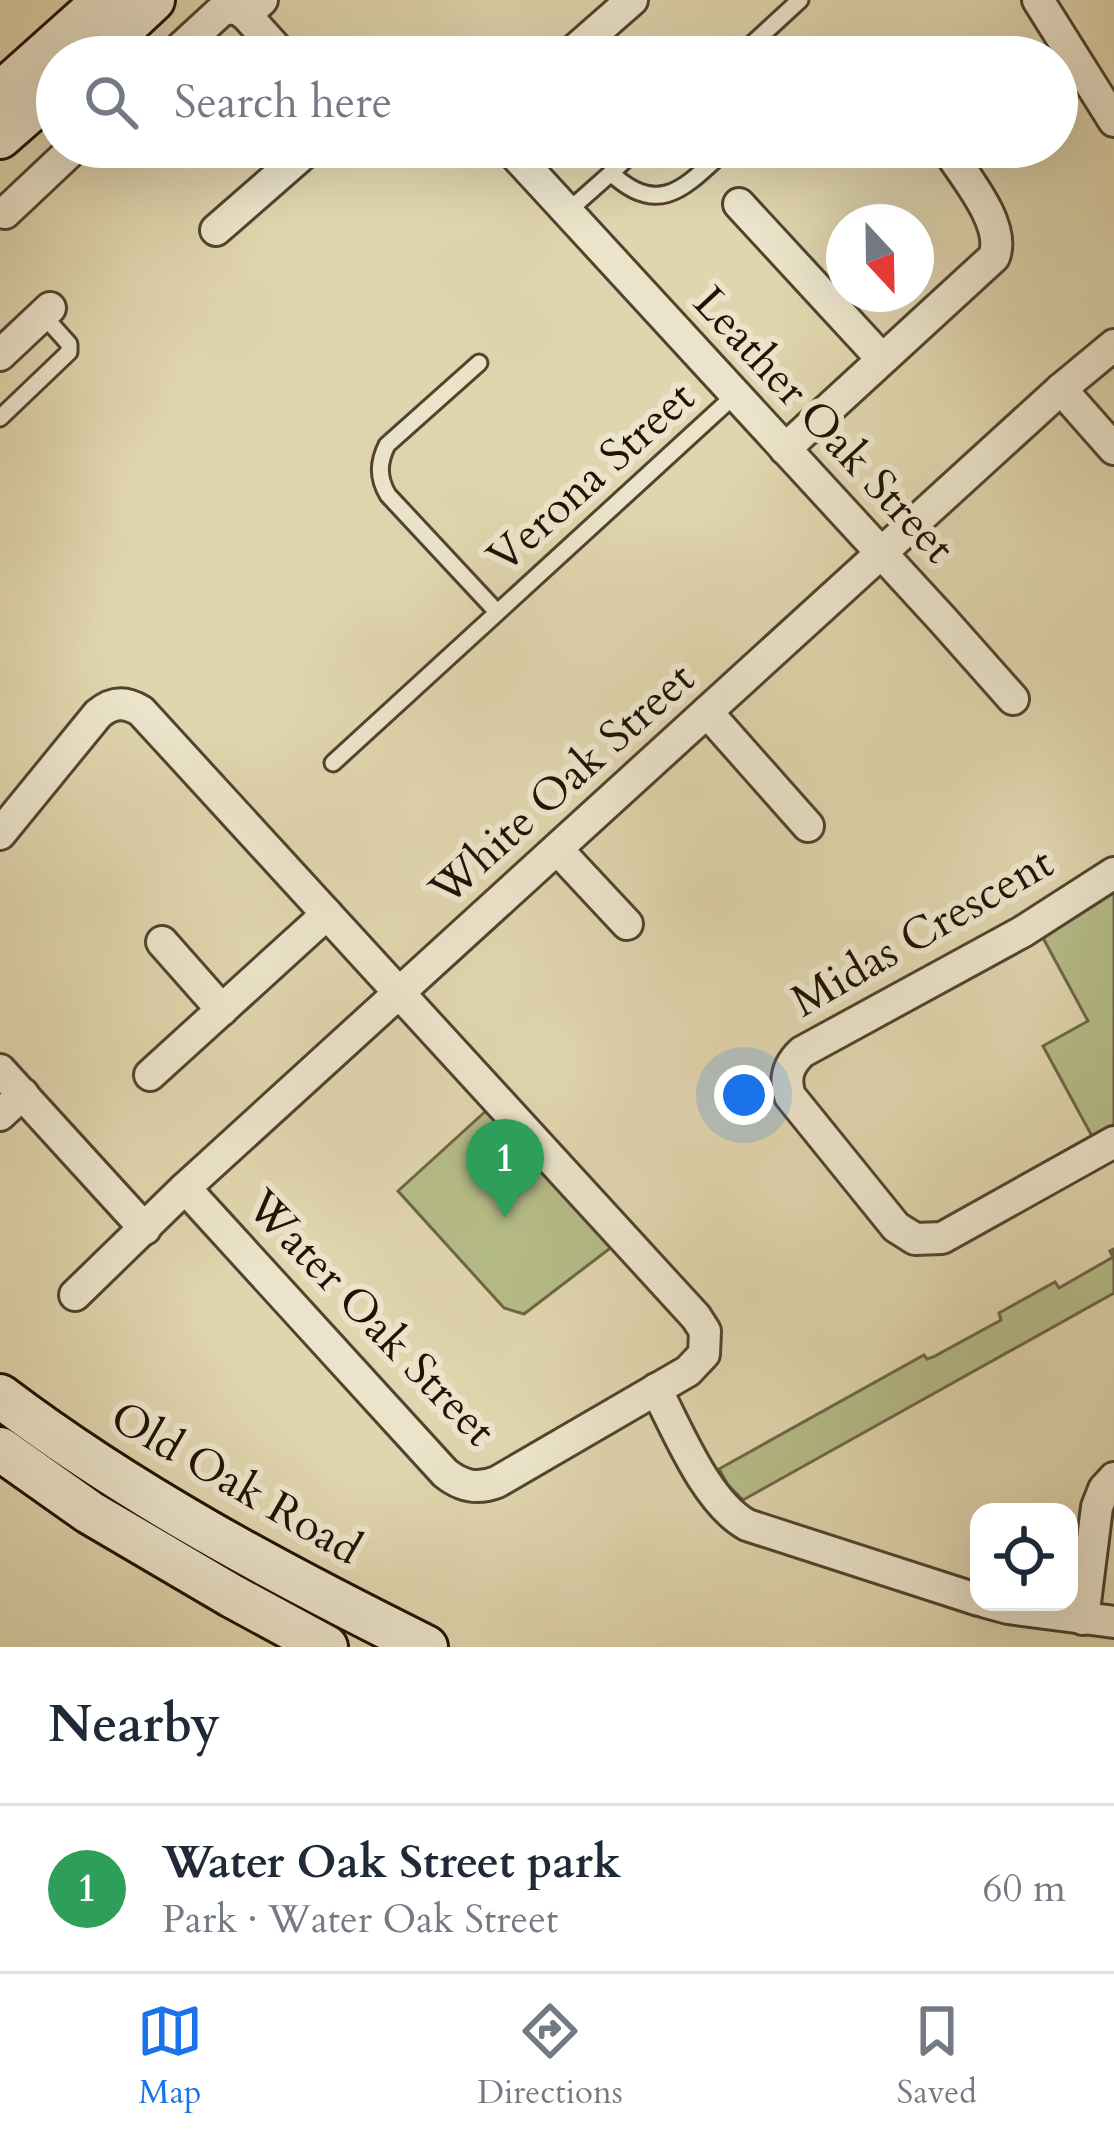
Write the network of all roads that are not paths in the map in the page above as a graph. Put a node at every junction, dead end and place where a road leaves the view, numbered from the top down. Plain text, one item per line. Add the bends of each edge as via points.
1 (105, 0) edge
2 (153, 0) edge
3 (632, 0) edge
4 (800, 0) edge
5 (1038, 0) edge
6 (254, 7) edge
7 (65, 36) edge
8 (114, 36) edge
9 (194, 36) edge
10 (271, 36) edge
11 (591, 36) edge
12 (760, 36) edge
13 (1061, 36) edge
14 (36, 62) edge
15 (1078, 64) edge
16 (0, 94) edge
17 (36, 105) edge
18 (1114, 121) edge
19 (0, 137) edge
20 (53, 168) edge
21 (287, 168) edge
22 (527, 168) edge
23 (616, 168) edge
24 (705, 168) edge
25 (959, 168) edge
26 (611, 173) junction
27 (740, 204) dead end
28 (567, 212) junction
29 (5, 213) dead end
30 (216, 230) dead end
31 (46, 312) joint
32 (1114, 345) edge
33 (0, 356) edge
34 (882, 359) junction
35 (479, 363) dead end
36 (1061, 389) junction
37 (735, 394) junction
38 (0, 418) edge
39 (784, 449) junction
40 (1114, 449) edge
41 (880, 553) junction
42 (497, 612) junction
43 (1013, 700) dead end
44 (707, 712) junction
45 (332, 763) dead end
46 (808, 826) dead end
47 (0, 834) edge
48 (556, 849) junction
49 (1114, 873) edge
50 (327, 914) junction
51 (627, 924) dead end
52 (162, 942) dead end
53 (399, 993) junction
54 (222, 1010) junction
55 (0, 1070) edge
56 (150, 1076) dead end
57 (11, 1105) edge
58 (1114, 1142) edge
59 (185, 1188) junction
60 (145, 1229) junction
61 (75, 1294) dead end
62 (656, 1390) junction
63 (0, 1396) edge
64 (0, 1449) edge
65 (1114, 1478) edge
66 (970, 1597) edge
67 (1029, 1611) edge
68 (1099, 1621) edge
69 (326, 1647) edge
70 (426, 1647) edge

1 - 7 main road
2 - 8 main road
3 - 11 street
4 - 12 lane
5 - 13 street
6 - 9 street via 222,10
6 - 10 street
14 - 16 main road
15 - 18 street
17 - 19 main road
20 - 29 street
21 - 30 street
22 - 28 street, Leather Oak Street
23 - 26 lane
24 - 26 lane via 668,196 638,191
25 - 34 street via 995,225 998,250
26 - 28 lane
27 - 34 street
28 - 37 street, Leather Oak Street
31 - 33 street
31 - 38 lane via 69,352
32 - 36 street, White Oak Street
34 - 39 street
35 - 42 lane, Verona Street via 387,445 380,477
36 - 40 street
36 - 41 street, White Oak Street
37 - 39 street, Leather Oak Street
37 - 42 lane, Verona Street
39 - 41 street, Leather Oak Street
41 - 43 street, Leather Oak Street
41 - 44 street, White Oak Street
42 - 45 lane, Verona Street
44 - 46 street
44 - 48 street, White Oak Street
47 - 50 street via 98,714 126,704
48 - 51 street
48 - 53 street, White Oak Street
49 - 58 street, Midas Crescent via 802,1052 787,1082 790,1096 896,1227 915,1238 942,1238
50 - 53 street
50 - 54 street
52 - 54 street
53 - 59 street, White Oak Street
53 - 62 street, Water Oak Street via 701,1323 700,1361
54 - 56 street
55 - 57 street
57 - 60 street
59 - 60 street, White Oak Street
59 - 62 street, Water Oak Street via 466,1486 496,1482
60 - 61 street, White Oak Street
62 - 66 street via 734,1518
63 - 70 main road, Old Oak Road via 266,1566
64 - 69 main road via 89,1512
65 - 68 street via 1097,1507
67 - 68 street

